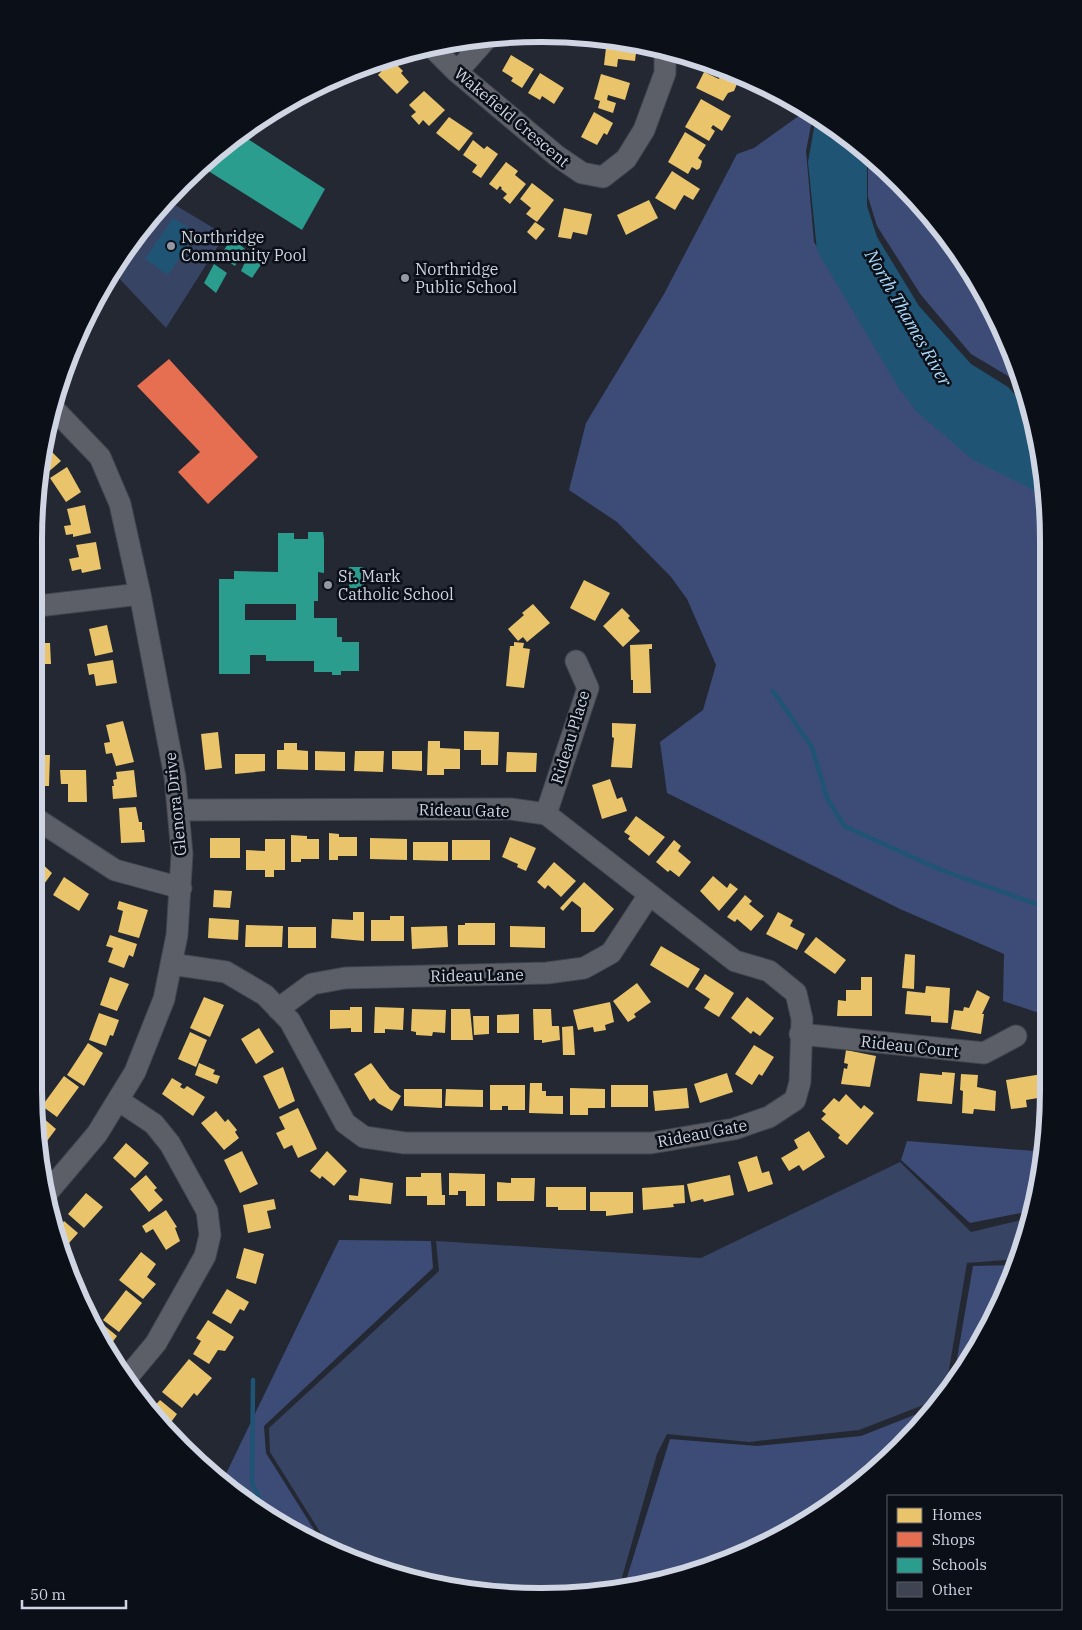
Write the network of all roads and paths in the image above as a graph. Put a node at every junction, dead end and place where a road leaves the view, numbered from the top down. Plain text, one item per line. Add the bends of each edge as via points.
1 (479, 47) edge
2 (438, 53) edge
3 (665, 58) edge
4 (457, 72) junction
5 (59, 414) edge
6 (140, 594) junction
7 (42, 606) edge
8 (576, 662) dead end
9 (178, 810) junction
10 (546, 814) junction
11 (42, 823) edge
12 (181, 888) junction
13 (650, 895) junction
14 (171, 964) junction
15 (278, 1009) junction
16 (800, 1034) junction
17 (1016, 1036) dead end
18 (118, 1100) junction
19 (52, 1187) edge
20 (132, 1372) edge

1 - 4 street
2 - 4 street, Wakefield Crescent
3 - 4 street, Wakefield Crescent via 665,73 644,130 626,159 603,177 582,173 557,156
5 - 6 street, Glenora Drive via 100,457 111,481 120,504
6 - 7 street
6 - 9 street, Glenora Drive via 175,777
8 - 10 street, Rideau Place via 588,688
9 - 10 street, Rideau Gate via 511,809
9 - 12 street, Glenora Drive
10 - 13 street, Rideau Gate
11 - 12 street via 115,870
12 - 14 street, Glenora Drive
13 - 15 street, Rideau Lane via 611,953 584,968 547,973 346,978 312,984
13 - 16 street, Rideau Gate via 736,961 768,971 796,993 802,1019
14 - 15 street, Rideau Gate via 226,972 265,995
14 - 18 street, Glenora Drive via 164,999 135,1072
15 - 16 street, Rideau Gate via 290,1021 345,1123 364,1137 405,1143 651,1143 734,1129 769,1117 795,1100 800,1082
16 - 17 street, Rideau Court via 984,1053
18 - 19 street, Glenora Drive via 97,1134
18 - 20 street via 154,1124 170,1144 207,1212 210,1235 205,1256 156,1343

